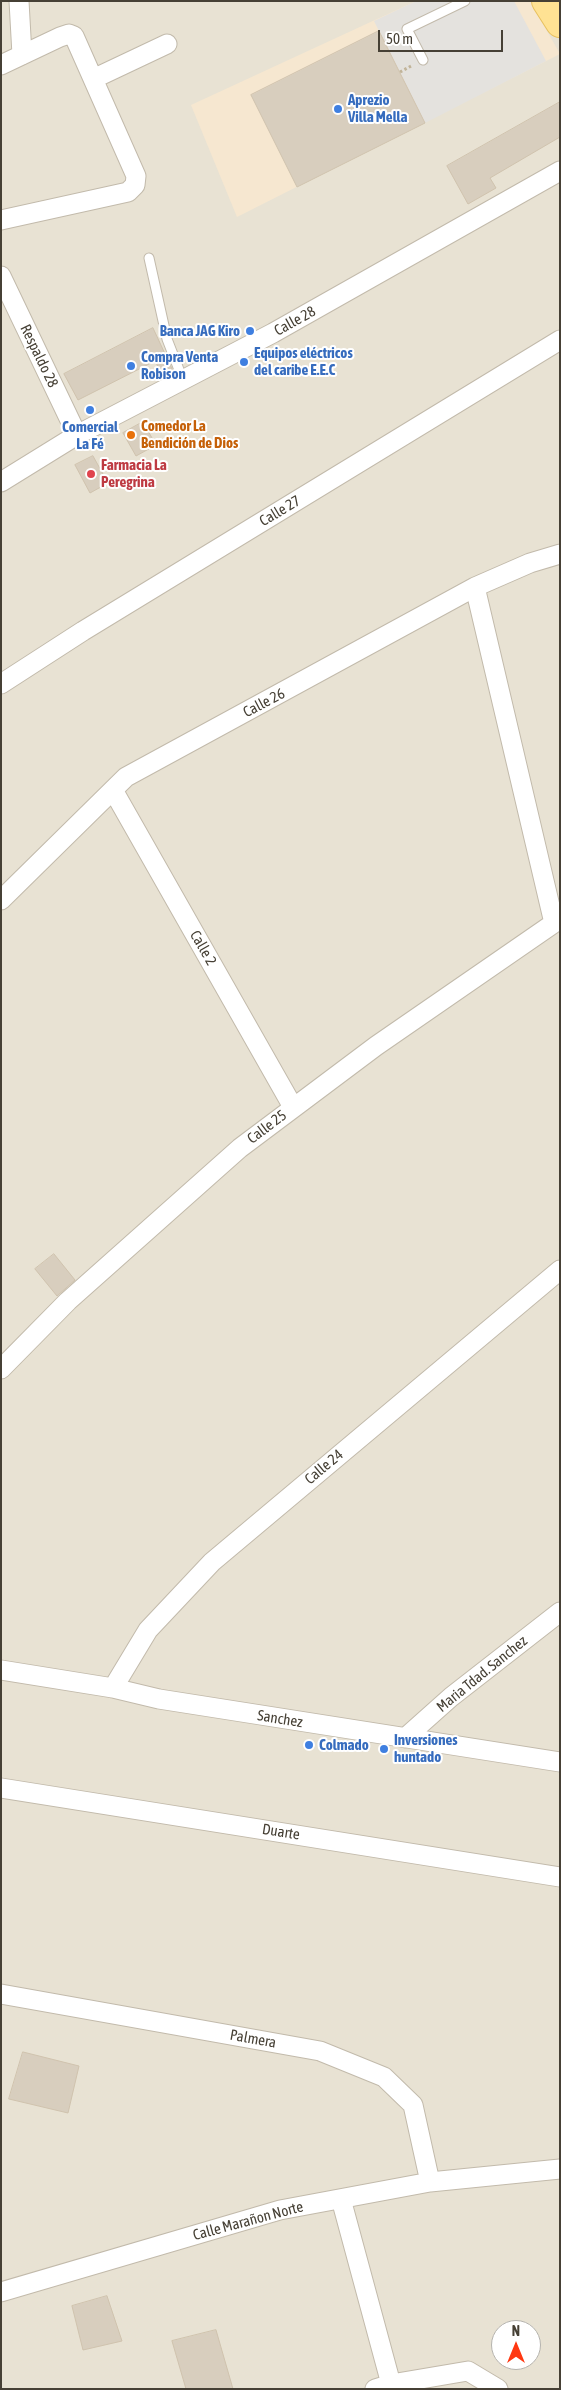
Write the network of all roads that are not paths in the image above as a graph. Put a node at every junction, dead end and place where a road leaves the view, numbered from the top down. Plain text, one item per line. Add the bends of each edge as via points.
1 (19, 1) edge
2 (465, 1) edge
3 (546, 1) edge
4 (560, 23) edge
5 (167, 44) dead end
6 (22, 55) junction
7 (423, 60) dead end
8 (1, 66) edge
9 (93, 79) junction
10 (560, 170) edge
11 (1, 220) edge
12 (149, 258) dead end
13 (3, 286) edge
14 (560, 340) edge
15 (183, 380) junction
16 (78, 435) junction
17 (1, 482) edge
18 (560, 554) edge
19 (475, 587) junction
20 (1, 684) edge
21 (113, 790) junction
22 (1, 900) edge
23 (557, 921) edge
24 (293, 1107) junction
25 (560, 1270) edge
26 (1, 1368) edge
27 (560, 1612) edge
28 (1, 1670) edge
29 (113, 1688) junction
30 (405, 1738) junction
31 (560, 1762) edge
32 (1, 1788) edge
33 (560, 1877) edge
34 (1, 1994) edge
35 (560, 2168) edge
36 (430, 2182) junction
37 (341, 2199) junction
38 (1, 2292) edge
39 (383, 2386) edge
40 (498, 2389) edge

1 - 6 street
2 - 7 lane via 407,29
3 - 4 main road
5 - 9 street
6 - 8 street
6 - 9 street via 69,34 74,36
9 - 11 street via 136,176 135,185 128,192
10 - 15 street, Calle 28 via 273,333
12 - 15 lane via 167,339
13 - 16 street, Respaldo 28
14 - 20 street, Calle 27
15 - 16 street, Calle 28
16 - 17 street, Calle 28
18 - 19 street, Calle 26
19 - 21 street, Calle 26 via 126,777
19 - 23 street
21 - 22 street, Calle 26
21 - 24 street, Calle 2
23 - 24 street, Calle 25
24 - 26 street, Calle 25 via 240,1148 97,1276
25 - 29 street, Calle 24 via 212,1562 148,1630
27 - 30 street, Maria Tdad. Sanchez via 451,1697
28 - 29 street, Sanchez
29 - 30 street, Sanchez via 159,1700
30 - 31 street, Sanchez
32 - 33 street, Duarte
34 - 36 street, Palmera via 320,2051 384,2077 413,2105
35 - 36 street, Calle Marañon Norte
36 - 37 street, Calle Marañon Norte
37 - 38 street, Calle Marañon Norte via 280,2210
37 - 39 street
39 - 40 street via 468,2371

